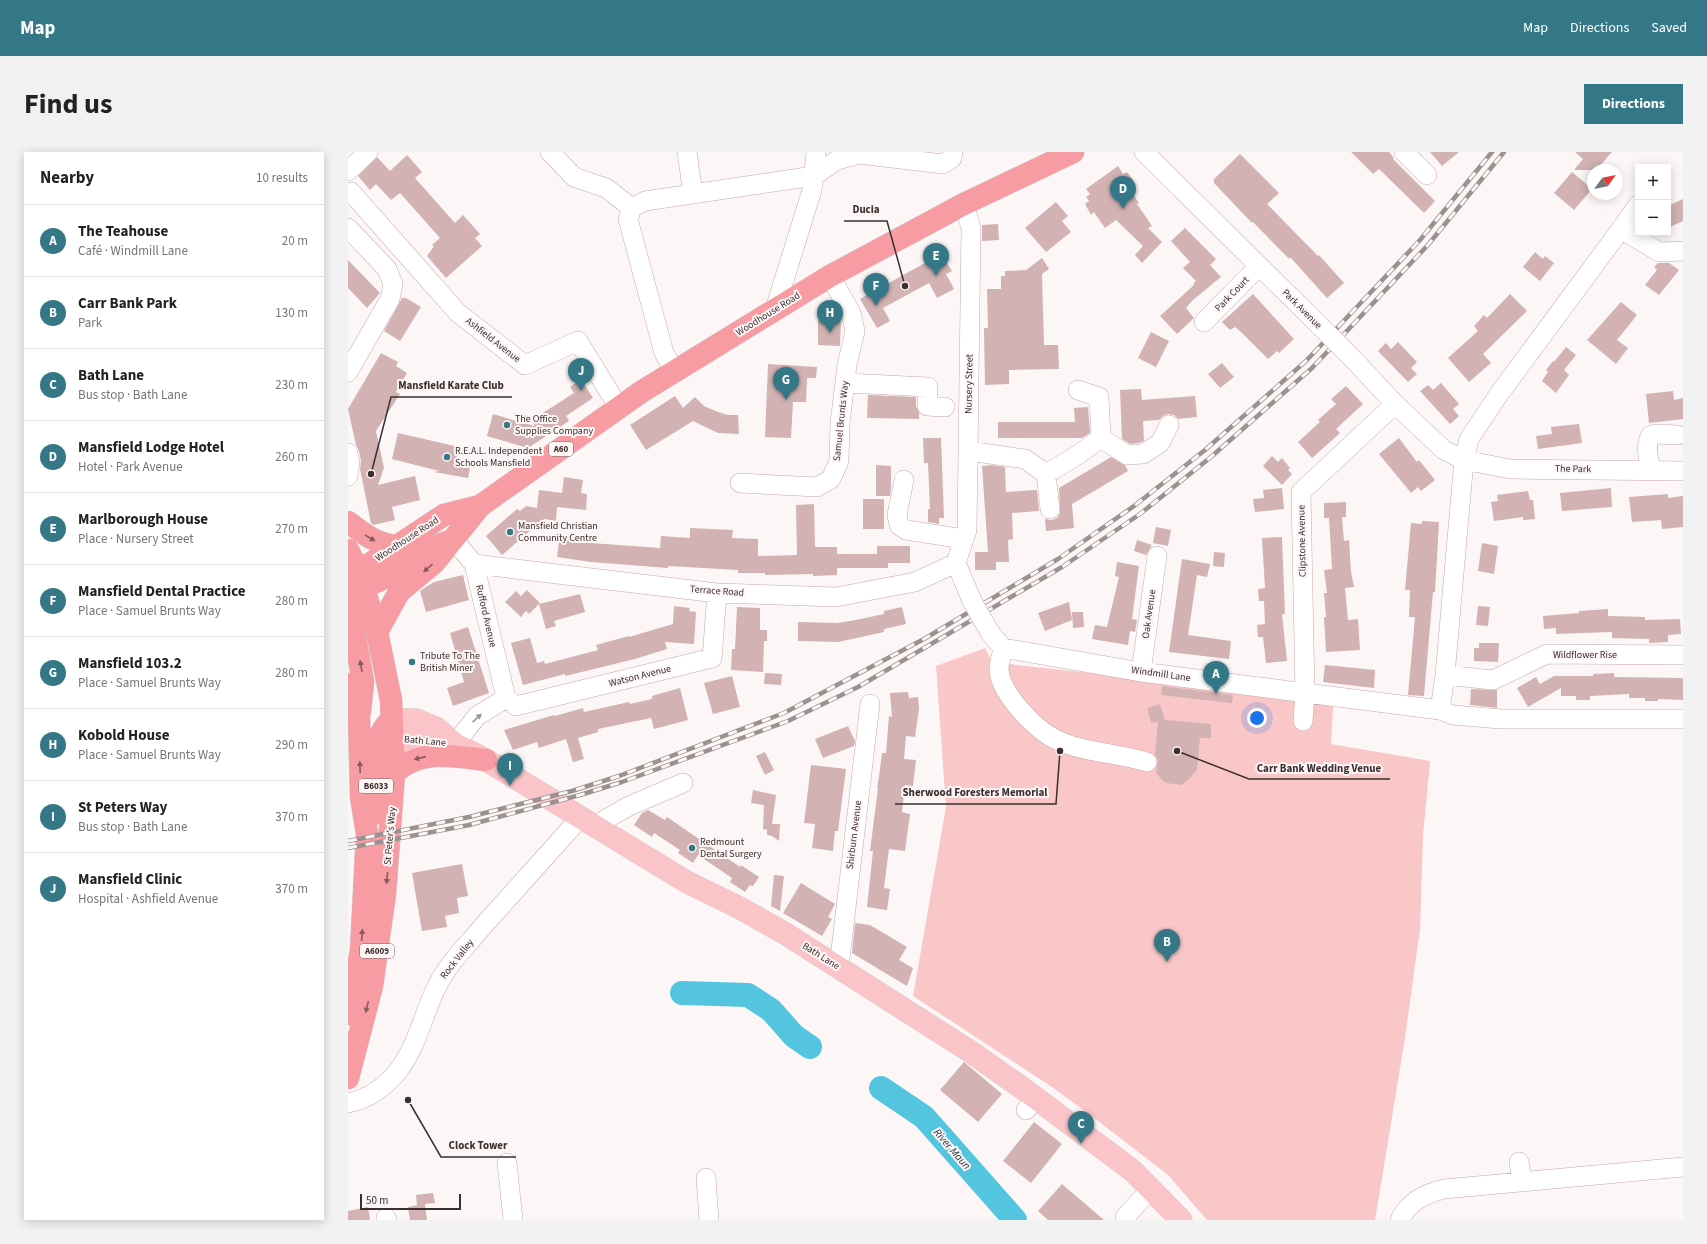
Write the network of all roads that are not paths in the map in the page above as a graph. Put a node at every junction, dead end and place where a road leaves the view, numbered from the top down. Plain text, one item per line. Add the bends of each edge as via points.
1 (368, 152) edge
2 (550, 152) edge
3 (687, 152) edge
4 (816, 152) edge
5 (953, 152) edge
6 (1073, 152) edge
7 (1144, 152) edge
8 (1404, 152) edge
9 (348, 170) edge
10 (1427, 175) dead end
11 (814, 176) junction
12 (351, 192) dead end
13 (693, 194) junction
14 (964, 204) junction
15 (632, 208) junction
16 (1635, 209) edge
17 (348, 228) edge
18 (1621, 229) junction
19 (1683, 251) edge
20 (1259, 266) junction
21 (830, 276) junction
22 (775, 309) junction
23 (1204, 322) dead end
24 (348, 372) edge
25 (675, 372) junction
26 (845, 383) junction
27 (1078, 390) dead end
28 (1395, 404) junction
29 (945, 407) dead end
30 (619, 408) junction
31 (1169, 425) dead end
32 (1678, 435) dead end
33 (1101, 438) junction
34 (968, 451) junction
35 (348, 453) edge
36 (1464, 460) junction
37 (1651, 470) junction
38 (1683, 471) edge
39 (1046, 474) junction
40 (348, 476) edge
41 (904, 480) dead end
42 (740, 483) dead end
43 (480, 506) junction
44 (1050, 509) dead end
45 (348, 522) edge
46 (453, 539) junction
47 (964, 539) junction
48 (396, 546) junction
49 (348, 550) edge
50 (1157, 556) dead end
51 (956, 563) junction
52 (474, 564) junction
53 (352, 592) edge
54 (717, 593) junction
55 (377, 632) junction
56 (997, 641) junction
57 (1683, 655) edge
58 (1141, 672) junction
59 (1445, 675) junction
60 (348, 684) edge
61 (1305, 694) junction
62 (506, 698) junction
63 (870, 704) dead end
64 (1440, 710) junction
65 (359, 718) junction
66 (1683, 719) edge
67 (1303, 721) dead end
68 (388, 731) junction
69 (456, 744) junction
70 (486, 760) junction
71 (1147, 762) dead end
72 (394, 773) junction
73 (683, 783) dead end
74 (587, 822) junction
75 (367, 834) junction
76 (839, 967) junction
77 (348, 1014) edge
78 (349, 1076) edge
79 (348, 1103) edge
80 (1519, 1162) dead end
81 (506, 1163) dead end
82 (1683, 1167) edge
83 (706, 1178) dead end
84 (1522, 1182) junction
85 (1151, 1189) junction
86 (1125, 1217) dead end
87 (513, 1220) edge
88 (709, 1220) edge
89 (1181, 1220) edge
90 (1400, 1220) edge

1 - 9 street
2 - 15 street via 574,176 606,188
3 - 13 street
4 - 11 street
5 - 11 street via 952,158 943,164 859,154 837,160
6 - 14 highway, Woodhouse Road / A60
7 - 20 street, Park Avenue
8 - 10 street
11 - 13 street
11 - 22 street via 812,190
12 - 30 street, Ashfield Avenue via 458,313 525,365 578,341
13 - 15 street via 645,201
14 - 21 highway, Woodhouse Road / A60
14 - 34 street, Nursery Street via 971,228 975,394
15 - 25 street via 628,219 664,353
16 - 18 street
17 - 24 street via 387,269 393,284 390,299
18 - 19 street via 1659,252
18 - 36 street via 1499,394 1469,439
20 - 23 street, Park Court
20 - 28 street, Park Avenue, bridge
21 - 22 highway, Woodhouse Road / A60
21 - 26 street, Samuel Brunts Way via 851,313 856,331
22 - 25 highway, Woodhouse Road / A60
25 - 30 highway, Woodhouse Road / A60
26 - 29 street via 928,388 928,406
26 - 42 street, Samuel Brunts Way via 839,461 831,478 817,487
27 - 33 street via 1099,397
28 - 36 street, Park Avenue via 1444,450
28 - 61 street, Clipstone Avenue via 1301,492
30 - 43 highway, Woodhouse Road / A60
31 - 33 street via 1160,443 1143,454 1127,455
32 - 37 street via 1651,435 1647,448
33 - 39 street
34 - 39 street via 1025,459
34 - 47 street, Nursery Street via 968,530
35 - 40 street
36 - 37 street, The Park via 1510,469
36 - 59 street
37 - 38 street, The Park
39 - 44 street
41 - 47 street via 897,515 899,525 906,530
43 - 46 highway, Woodhouse Road / A60
43 - 48 highway, Woodhouse Road / A60 via 444,515
45 -> 48 highway via 372,540
46 - 52 street, Rufford Avenue
46 - 53 highway, Woodhouse Road / A60 via 424,551 387,576
46 -> 55 highway via 434,563 399,592
47 - 51 street, Nursery Street
48 - 53 highway, Woodhouse Road / A60
49 - 53 highway, A6009
50 - 58 street, Oak Avenue
51 - 54 street, Terrace Road via 915,582 836,597
51 - 56 street, bridge via 973,603
52 - 54 street, Terrace Road
52 - 62 street, Rufford Avenue
53 - 55 highway, St Peter's Way / A6009
65 -> 53 highway via 364,682
54 - 62 street, Watson Avenue via 712,658 516,706
55 - 68 highway, St Peter's Way / A6009 via 391,700
56 - 58 street, Windmill Lane
56 - 71 street via 999,670 1005,688 1013,703 1032,722 1054,739
57 - 59 street, Wildflower Rise via 1547,654 1493,680
58 - 61 street, Windmill Lane
59 - 64 street
60 - 65 highway, A6009
61 - 64 street, Windmill Lane
61 - 67 street, Clipstone Avenue
69 -> 62 street via 477,716
63 - 76 street, Shirburn Avenue
64 - 66 street, Windmill Lane via 1453,715 1501,719
65 - 68 highway via 372,732
75 -> 65 highway, A6009 via 362,797
68 - 69 main road, Bath Lane
68 - 72 highway, St Peter's Way / A6009
68 - 75 highway, B6033 via 377,746 375,806
69 - 70 main road, Bath Lane
70 -> 72 highway via 440,755 411,761
70 - 74 main road, Bath Lane
72 -> 78 highway, St Peter's Way / A6009 via 386,894 372,986
73 - 74 street, Rock Valley
74 - 76 main road, Bath Lane via 687,882 786,934
74 - 79 street, Rock Valley via 510,896 448,968 433,990 412,1048 398,1071 380,1089
77 -> 75 highway, A6009 via 361,950
76 - 85 main road, Bath Lane via 971,1052 1031,1104 1133,1171
80 - 84 street
81 - 87 street
82 - 84 street
83 - 88 street
84 - 90 street via 1430,1192 1413,1203
85 - 86 street
85 - 89 main road, Bath Lane

